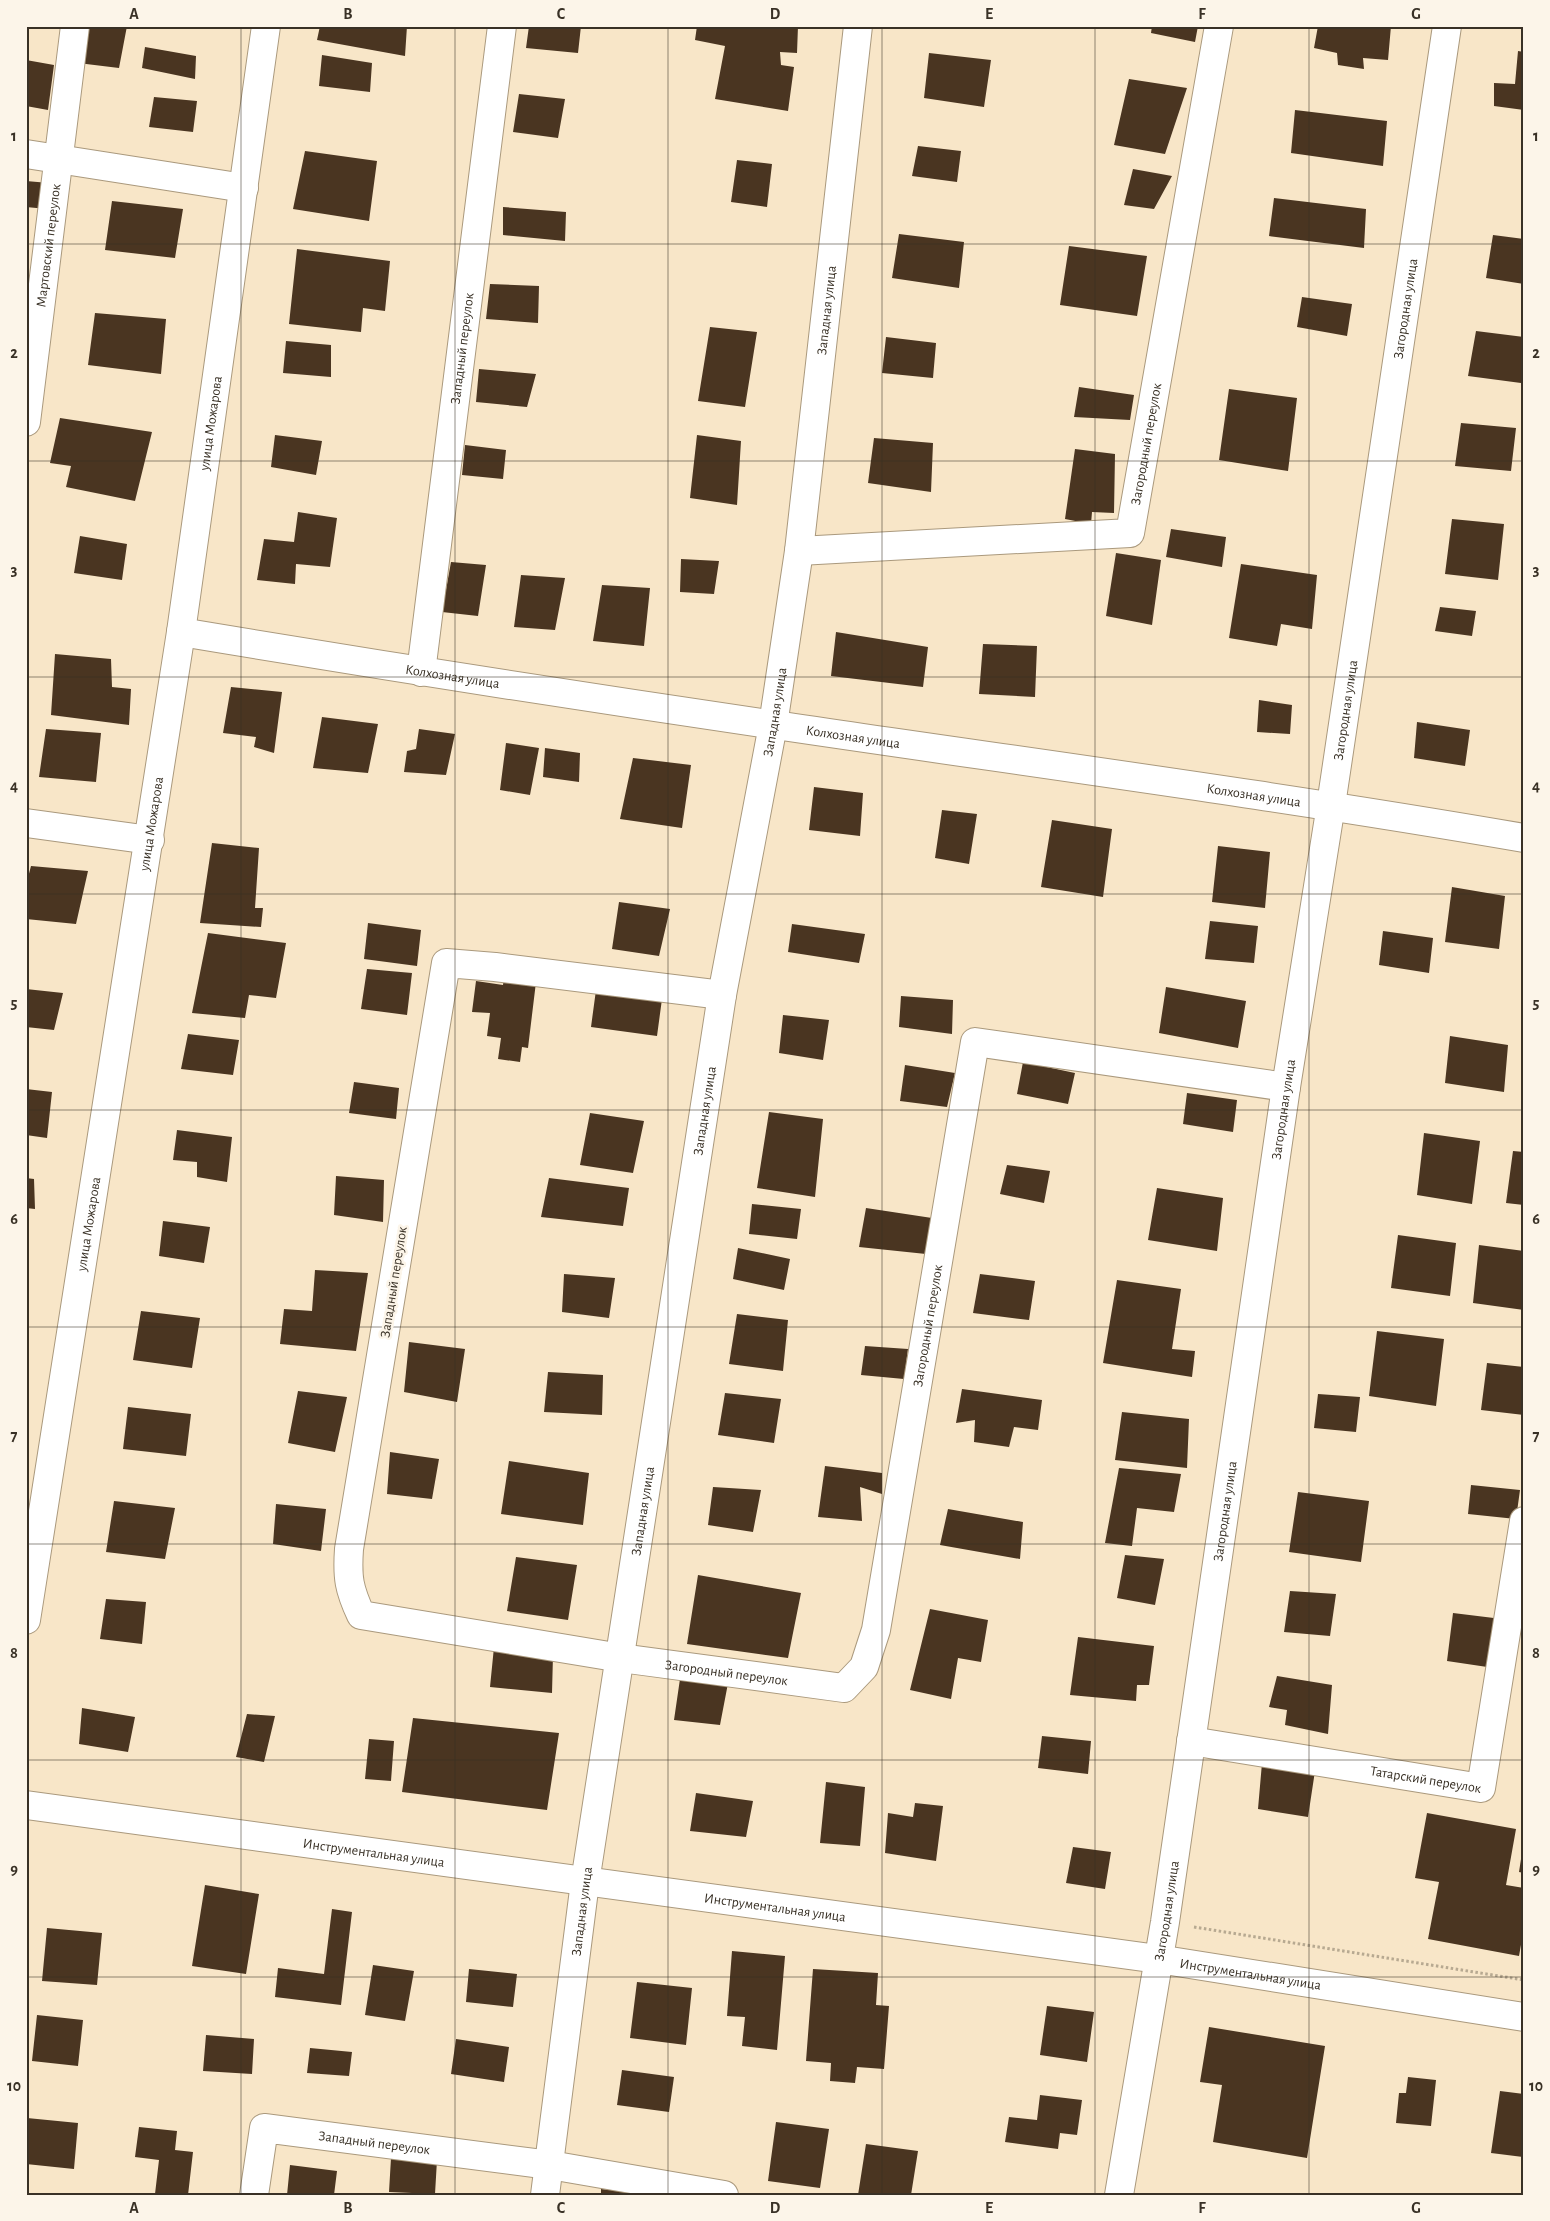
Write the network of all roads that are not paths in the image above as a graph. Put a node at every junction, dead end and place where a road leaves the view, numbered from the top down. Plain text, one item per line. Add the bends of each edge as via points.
1 (75, 26) edge
2 (266, 26) edge
3 (502, 26) edge
4 (858, 26) edge
5 (1219, 26) edge
6 (1447, 26) edge
7 (26, 154) edge
8 (58, 160) junction
9 (244, 188) junction
10 (26, 422) edge
11 (799, 551) junction
12 (181, 632) junction
13 (421, 672) junction
14 (773, 725) junction
15 (1331, 805) junction
16 (26, 823) edge
17 (1524, 838) edge
18 (150, 840) junction
19 (722, 995) junction
20 (1286, 1087) junction
21 (1524, 1520) edge
22 (26, 1620) edge
23 (621, 1658) junction
24 (1191, 1741) junction
25 (26, 1805) edge
26 (585, 1882) junction
27 (1158, 1959) junction
28 (1524, 2017) edge
29 (550, 2165) junction
30 (254, 2195) edge
31 (545, 2195) edge
32 (724, 2195) edge
33 (1120, 2195) edge

1 - 8 street, Мартовский переулок
2 - 9 street, улица Можарова
3 - 13 street, Западный переулок
4 - 11 street, Западная улица
5 - 11 street, Загородный переулок via 1130,533
6 - 15 street, Загородная улица
7 - 8 street
8 - 9 street
8 - 10 street, Мартовский переулок
9 - 12 street, улица Можарова
11 - 14 street, Западная улица
12 - 13 street, Колхозная улица
12 - 18 street, улица Можарова
13 - 14 street, Колхозная улица
14 - 15 street, Колхозная улица
14 - 19 street, Западная улица
15 - 17 street, Колхозная улица
15 - 20 street, Загородная улица
16 - 18 street
18 - 22 street, улица Можарова
19 - 23 street, Западная улица
19 - 23 street, Западный переулок via 446,963 349,1550 347,1572 350,1593 361,1615
20 - 23 street, Загородный переулок via 975,1042 876,1630 864,1667 844,1688
20 - 24 street, Загородная улица
21 - 24 street, Татарский переулок via 1481,1788
23 - 26 street, Западная улица
24 - 27 street, Загородная улица
25 - 26 street, Инструментальная улица
26 - 27 street, Инструментальная улица
26 - 29 street, Западная улица
27 - 28 street, Инструментальная улица
27 - 33 street, Загородная улица
29 - 30 street, Западный переулок via 264,2128
29 - 31 street, Западная улица
29 - 32 street

